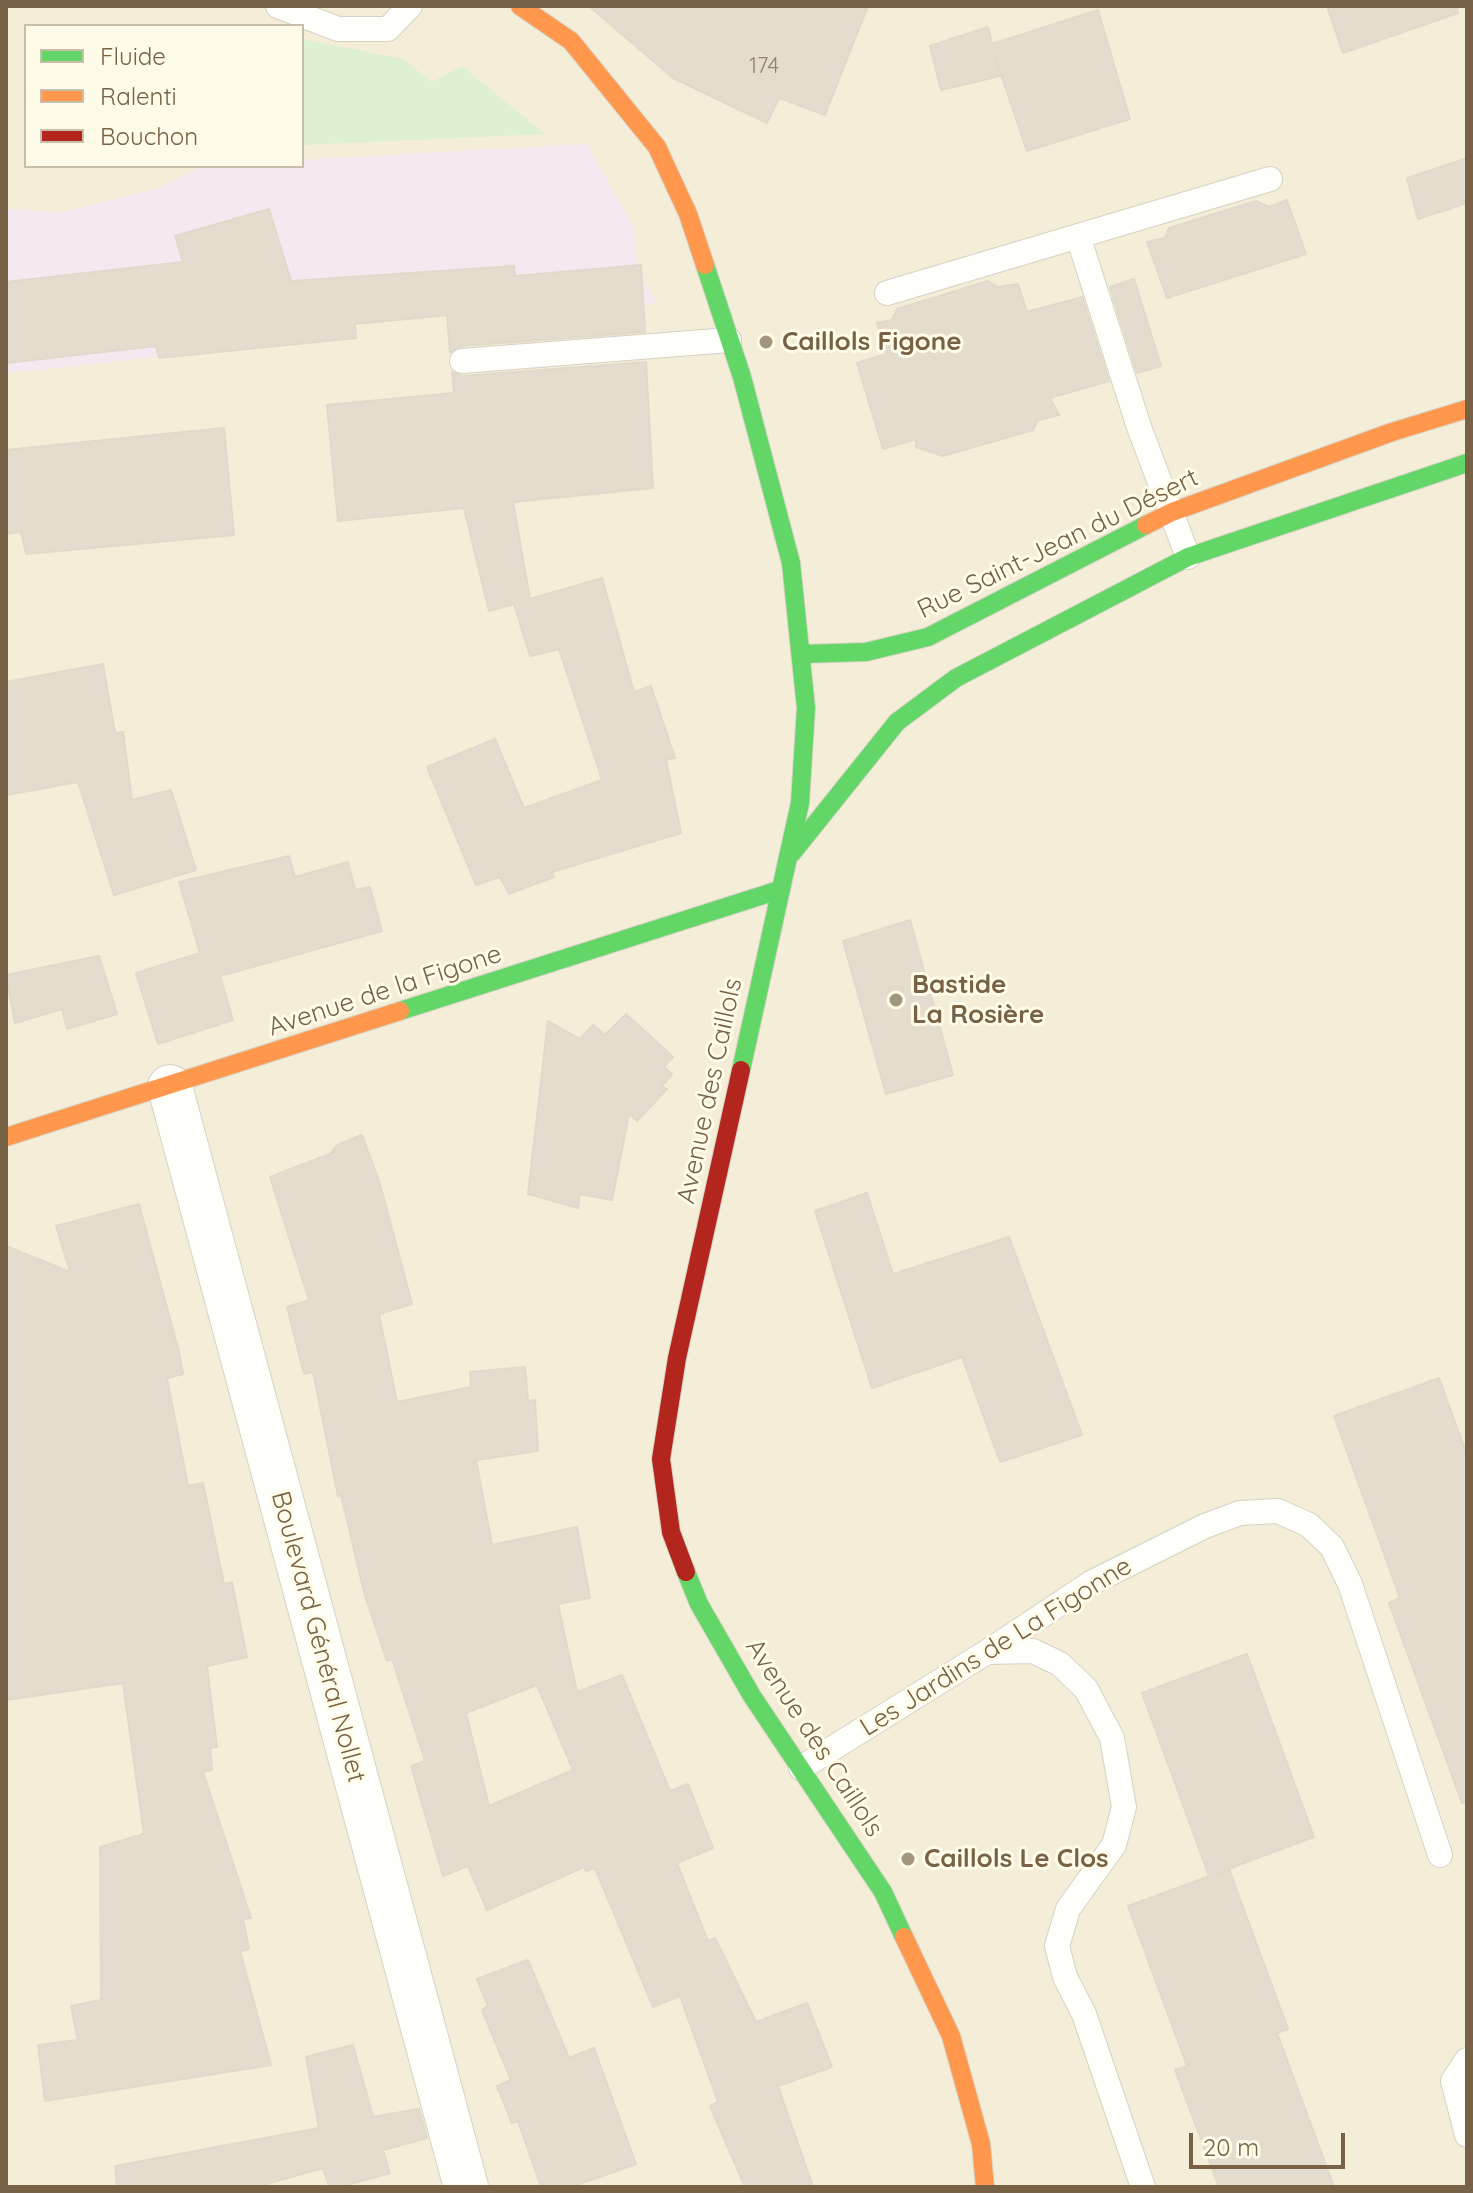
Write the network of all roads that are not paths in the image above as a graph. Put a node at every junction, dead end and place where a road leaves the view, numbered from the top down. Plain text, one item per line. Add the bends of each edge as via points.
1 (278, 6) edge
2 (410, 6) edge
3 (525, 7) edge
4 (1270, 179) dead end
5 (1078, 236) junction
6 (887, 293) dead end
7 (729, 340) junction
8 (462, 361) dead end
9 (1467, 409) edge
10 (1467, 463) edge
11 (1172, 512) junction
12 (1188, 557) junction
13 (802, 654) junction
14 (788, 857) junction
15 (779, 890) junction
16 (170, 1087) junction
17 (6, 1137) edge
18 (987, 1652) junction
19 (801, 1768) junction
20 (1440, 1855) dead end
21 (1467, 2060) edge
22 (1467, 2135) edge
23 (466, 2187) edge
24 (985, 2187) edge
25 (1143, 2187) edge

1 - 2 lane via 338,29 388,29
3 - 7 street, Avenue des Caillols via 571,41 657,147 688,214
4 - 5 lane
5 - 6 lane
5 - 11 lane
7 - 8 lane
7 - 13 street, Avenue des Caillols via 791,563
9 - 11 street, Rue Saint-Jean du Désert
10 - 12 street
11 - 12 lane
11 - 13 street, Rue Saint-Jean du Désert via 928,637 866,652
12 - 14 street via 956,678 897,722
13 - 14 street, Avenue des Caillols via 806,708 800,803
14 - 15 street, Avenue des Caillols
15 - 16 street, Avenue de la Figone
15 - 19 street, Avenue des Caillols via 677,1358 661,1459 671,1532 699,1604
16 - 17 street, Avenue de la Figone
16 - 23 street, Boulevard Général Nollet
18 - 19 lane, Les Jardins de La Figonne
18 - 20 lane, Les Jardins de La Figonne via 1091,1583 1205,1526 1240,1513 1278,1511 1309,1525 1332,1547 1350,1584
18 - 25 lane via 1033,1651 1060,1664 1086,1689 1112,1738 1124,1807 1114,1845 1068,1909 1057,1946
19 - 24 street, Avenue des Caillols via 883,1892 951,2036 981,2144
21 - 22 lane via 1453,2081

